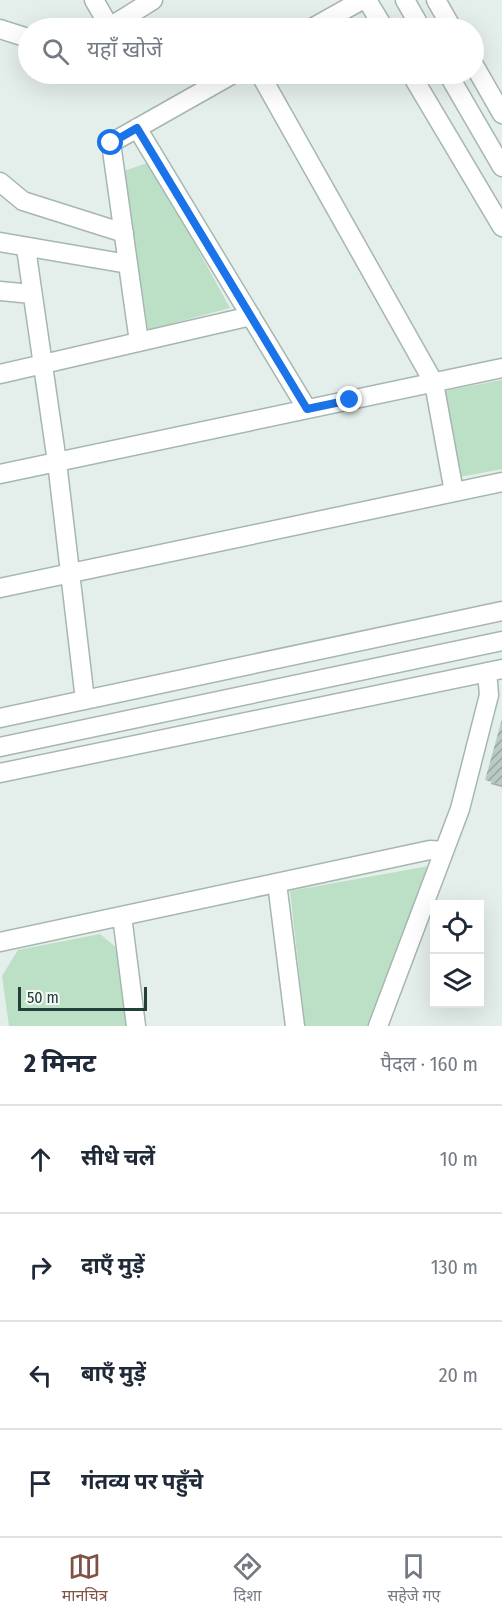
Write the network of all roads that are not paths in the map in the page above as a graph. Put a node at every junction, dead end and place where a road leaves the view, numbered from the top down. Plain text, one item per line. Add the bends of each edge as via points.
1 (94, 0) edge
2 (153, 0) edge
3 (362, 0) edge
4 (367, 0) edge
5 (405, 0) edge
6 (436, 0) edge
7 (103, 18) edge
8 (123, 18) edge
9 (330, 18) edge
10 (378, 18) edge
11 (415, 18) edge
12 (446, 18) edge
13 (0, 29) edge
14 (18, 35) edge
15 (484, 82) edge
16 (215, 84) edge
17 (266, 84) edge
18 (417, 84) edge
19 (454, 84) edge
20 (502, 114) edge
21 (137, 128) junction
22 (502, 167) edge
23 (0, 182) edge
24 (502, 227) edge
25 (124, 233) junction
26 (0, 242) edge
27 (26, 248) junction
28 (128, 264) junction
29 (0, 291) edge
30 (32, 294) junction
31 (251, 316) junction
32 (140, 342) junction
33 (42, 365) junction
34 (502, 368) edge
35 (0, 374) edge
36 (434, 382) junction
37 (307, 409) junction
38 (57, 462) junction
39 (0, 474) edge
40 (502, 482) edge
41 (454, 492) junction
42 (70, 574) junction
43 (0, 588) edge
44 (502, 611) edge
45 (502, 641) edge
46 (495, 670) edge
47 (85, 700) junction
48 (0, 718) edge
49 (0, 747) edge
50 (0, 773) edge
51 (444, 851) junction
52 (277, 883) junction
53 (122, 916) junction
54 (0, 942) edge
55 (136, 1026) edge
56 (295, 1026) edge
57 (378, 1026) edge

1 - 7 street
2 - 8 street
3 - 9 street
4 - 10 street
5 - 11 street
6 - 12 street
13 - 14 street
15 - 20 street
16 - 21 street
17 - 36 street
18 - 24 street
19 - 22 street
21 - 25 street via 111,143
21 - 31 street
23 - 25 street via 23,201
25 - 28 street
26 - 27 street
27 - 28 street
27 - 30 street
28 - 32 street
29 - 30 street
30 - 33 street
31 - 32 street
31 - 37 street
32 - 33 street
33 - 35 street
33 - 38 street
34 - 36 street
36 - 37 street
36 - 41 street
37 - 38 street
38 - 39 street
38 - 42 street
40 - 41 street
41 - 42 street
42 - 43 street
42 - 47 street
44 - 47 street
45 - 49 street
46 - 50 street
46 - 51 street via 460,809
47 - 48 street
51 - 52 street via 430,850
51 - 57 street
52 - 53 street
52 - 56 street
53 - 54 street
53 - 55 street

